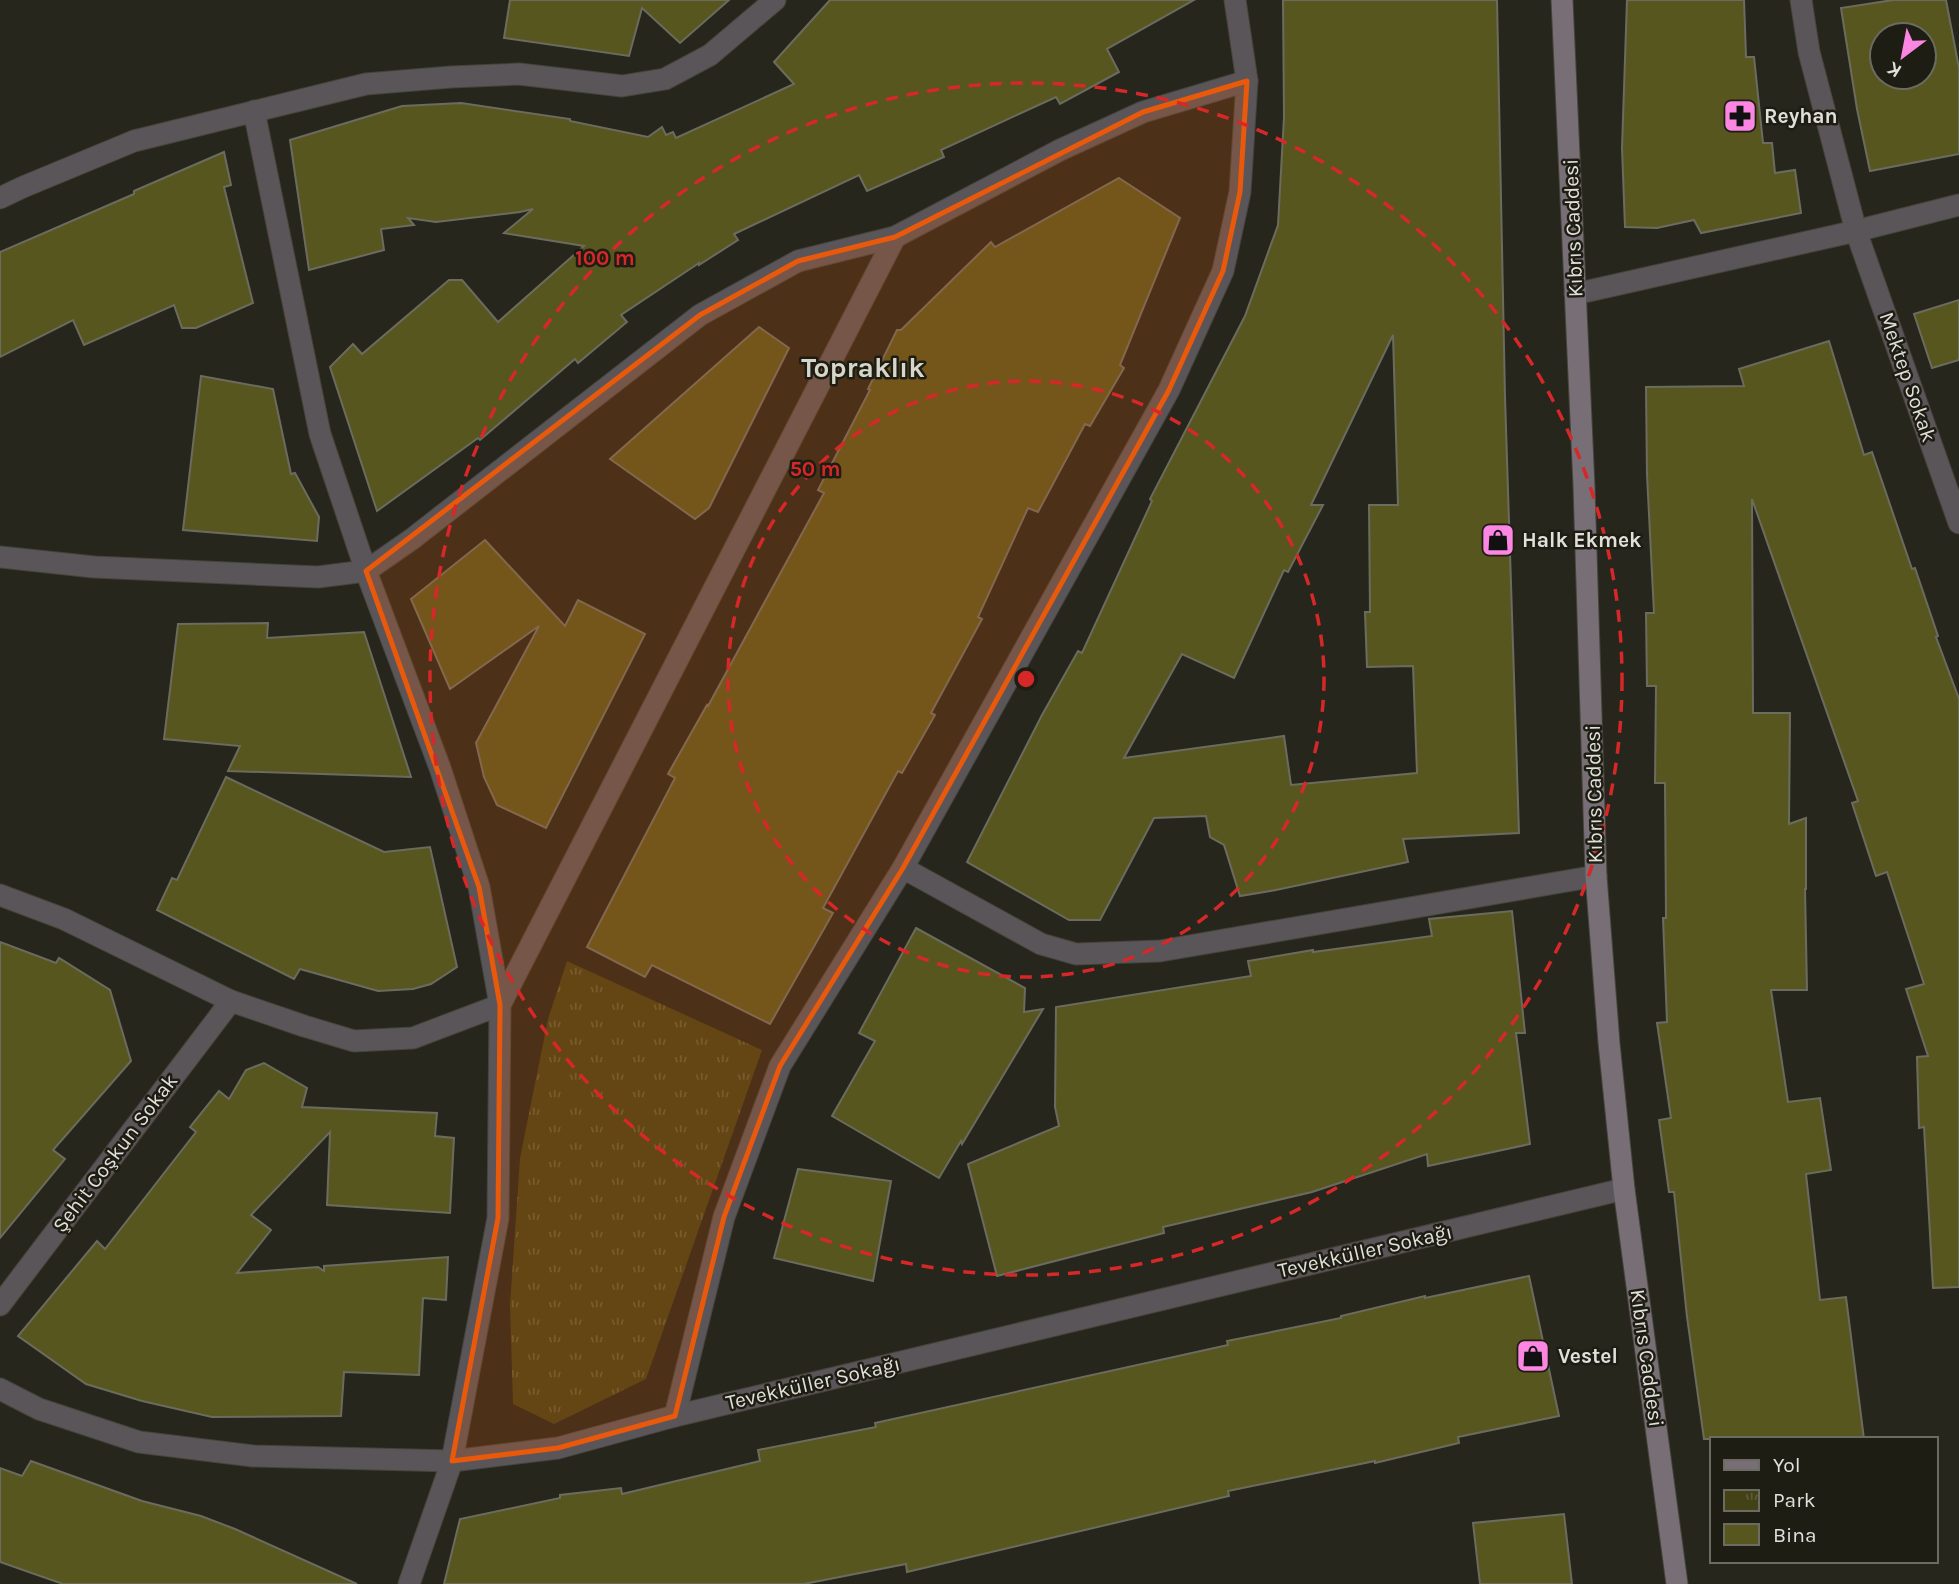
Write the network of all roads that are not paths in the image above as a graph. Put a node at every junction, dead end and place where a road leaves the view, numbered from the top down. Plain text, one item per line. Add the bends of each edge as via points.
1 (775, 0) edge
2 (1235, 0) edge
3 (1562, 0) edge
4 (1801, 0) edge
5 (1247, 82) junction
6 (254, 111) junction
7 (0, 198) edge
8 (1959, 205) edge
9 (1856, 231) junction
10 (895, 237) junction
11 (1575, 294) junction
12 (1959, 523) edge
13 (0, 557) edge
14 (366, 571) junction
15 (903, 868) junction
16 (1596, 876) junction
17 (0, 895) edge
18 (231, 1000) junction
19 (500, 1005) junction
20 (1624, 1189) junction
21 (0, 1305) edge
22 (0, 1389) edge
23 (675, 1416) junction
24 (452, 1461) junction
25 (409, 1584) edge
26 (1677, 1584) edge

1 - 6 street via 710,55 665,79 622,86 519,74 439,78 366,84
2 - 5 street
3 - 11 main road, Kıbrıs Caddesi
4 - 9 street, Mektep Sokak via 1809,52
5 - 10 street via 1131,117
5 - 15 street via 1240,192 1223,271 1169,390
6 - 7 street via 134,141
6 - 14 street via 320,433
8 - 9 street
9 - 11 street
9 - 12 street, Mektep Sokak
10 - 14 street via 798,261 700,315
10 - 19 street
11 - 16 main road, Kıbrıs Caddesi
13 - 14 street via 94,567 318,576
14 - 19 street via 479,887
15 - 16 street via 1041,944 1076,954 1160,951
15 - 23 street via 779,1066 724,1217
16 - 20 main road, Kıbrıs Caddesi
17 - 18 street via 64,919
18 - 19 street via 354,1041 413,1038
18 - 21 street, Şehit Coşkun Sokak
19 - 24 street via 498,1218
20 - 23 street, Tevekküller Sokağı
20 - 26 main road, Kıbrıs Caddesi
22 - 24 street, Tevekküller Sokağı via 39,1409 139,1442 253,1456
23 - 24 street, Tevekküller Sokağı via 558,1448
24 - 25 street

